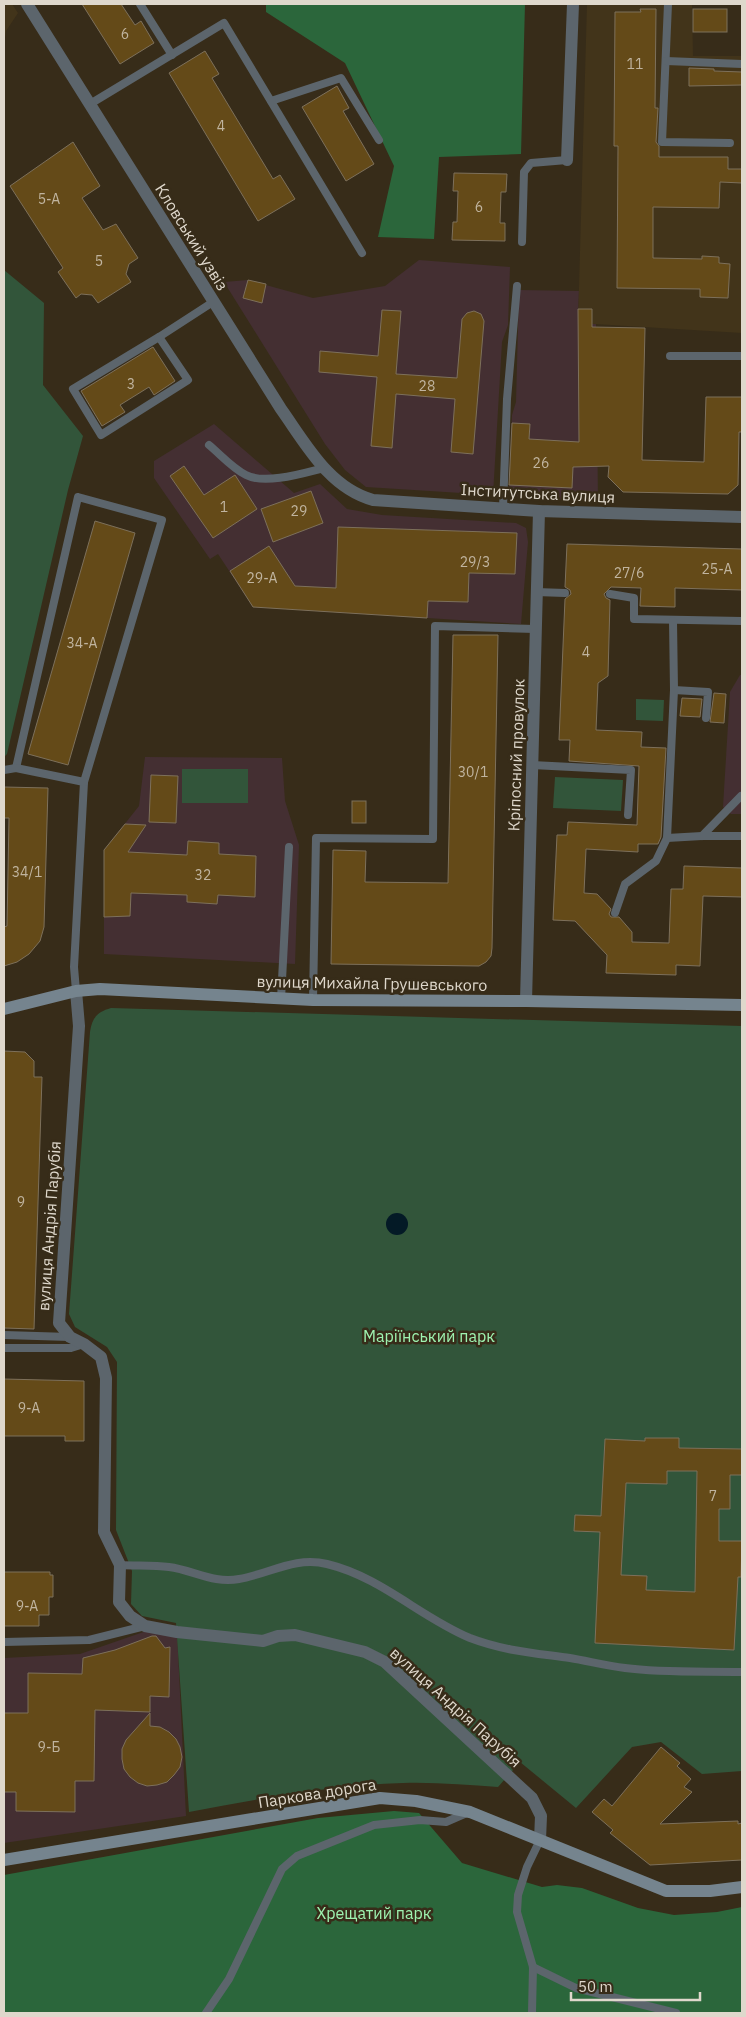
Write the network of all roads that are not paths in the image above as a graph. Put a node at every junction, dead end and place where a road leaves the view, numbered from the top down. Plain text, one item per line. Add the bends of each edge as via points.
1 (27, 4) edge
2 (140, 4) edge
3 (572, 4) edge
4 (668, 4) edge
5 (172, 55) junction
6 (666, 62) junction
7 (742, 64) edge
8 (271, 101) junction
9 (90, 104) junction
10 (379, 140) dead end
11 (730, 143) dead end
12 (567, 160) joint
13 (522, 242) dead end
14 (362, 253) dead end
15 (517, 286) dead end
16 (213, 302) junction
17 (159, 337) junction
18 (670, 356) dead end
19 (742, 356) edge
20 (210, 445) dead end
21 (324, 468) junction
22 (337, 481) joint
23 (503, 508) junction
24 (538, 511) junction
25 (742, 517) edge
26 (536, 592) junction
27 (565, 593) dead end
28 (610, 594) dead end
29 (742, 620) edge
30 (673, 621) junction
31 (535, 629) junction
32 (674, 690) junction
33 (706, 718) dead end
34 (532, 765) junction
35 (16, 768) junction
36 (4, 770) edge
37 (84, 782) junction
38 (741, 796) dead end
39 (628, 815) dead end
40 (702, 836) junction
41 (742, 836) edge
42 (667, 838) junction
43 (289, 846) dead end
44 (615, 913) dead end
45 (76, 992) junction
46 (281, 999) junction
47 (313, 1000) junction
48 (526, 1001) junction
49 (742, 1005) edge
50 (4, 1009) edge
51 (4, 1335) edge
52 (70, 1338) junction
53 (84, 1344) junction
54 (4, 1348) edge
55 (120, 1566) junction
56 (145, 1626) junction
57 (4, 1642) edge
58 (742, 1672) edge
59 (470, 1812) junction
60 (540, 1840) junction
61 (4, 1860) edge
62 (742, 1887) edge
63 (532, 1967) junction
64 (206, 2013) edge
65 (532, 2013) edge
66 (676, 2013) edge

1 - 9 street, Кловський узвіз
2 - 5 lane
3 - 12 street
4 - 6 lane
5 - 8 lane via 224,23
5 - 9 lane
6 - 7 lane
6 - 11 lane via 662,142
8 - 10 lane via 341,78
8 - 14 lane
9 - 16 street, Кловський узвіз
12 - 13 lane via 532,163 524,172
15 - 23 lane via 507,399
16 - 17 lane
16 - 21 street, Кловський узвіз via 281,409
17 - 17 lane via 188,380 100,435 73,389
18 - 19 lane
20 - 21 lane via 236,469 258,479
21 - 22 street, Кловський узвіз
22 - 23 street, Інститутська вулиця via 361,497 373,500
23 - 24 street, Інститутська вулиця
24 - 25 street, Інститутська вулиця
24 - 26 street, Кріпосний провулок
26 - 27 lane
26 - 31 street, Кріпосний провулок
28 - 30 lane via 634,598 634,619
29 - 30 lane
30 - 32 lane
31 - 34 street, Кріпосний провулок
31 - 47 lane via 435,626 433,839 316,838
32 - 33 lane via 708,692
32 - 42 lane
34 - 39 lane via 631,770
34 - 48 street, Кріпосний провулок
35 - 36 lane
35 - 37 lane
35 - 37 lane via 78,497 162,520
37 - 45 lane via 74,968
38 - 40 lane
40 - 41 lane
40 - 42 lane
42 - 44 lane via 656,861 625,884
43 - 46 lane
45 - 46 main road, вулиця Михайла Грушевського via 100,989
45 - 50 main road, вулиця Михайла Грушевського
45 - 52 street, вулиця Андрія Парубія via 79,1026 59,1323
46 - 47 main road, вулиця Михайла Грушевського
47 - 48 main road, вулиця Михайла Грушевського
48 - 49 main road, вулиця Михайла Грушевського
51 - 52 lane
52 - 53 street, вулиця Андрія Парубія
53 - 54 lane via 71,1348
53 - 55 street, вулиця Андрія Парубія via 101,1357 106,1378 104,1532
55 - 56 street, вулиця Андрія Парубія via 120,1602 130,1616
55 - 58 lane via 170,1567 229,1581 304,1561 325,1563 378,1583 445,1626 511,1651 627,1668
56 - 57 lane via 89,1640
56 - 60 street, вулиця Андрія Парубія via 263,1641 295,1635 365,1652 385,1662 532,1798 541,1816
59 - 60 main road, Паркова дорога
59 - 61 main road, Паркова дорога via 416,1801 380,1798
59 - 64 lane via 446,1822 420,1820 374,1825 297,1856 282,1869 229,1979
60 - 62 main road, Паркова дорога via 666,1891
60 - 63 lane via 518,1895 517,1912
63 - 65 lane
63 - 66 lane via 576,1988

